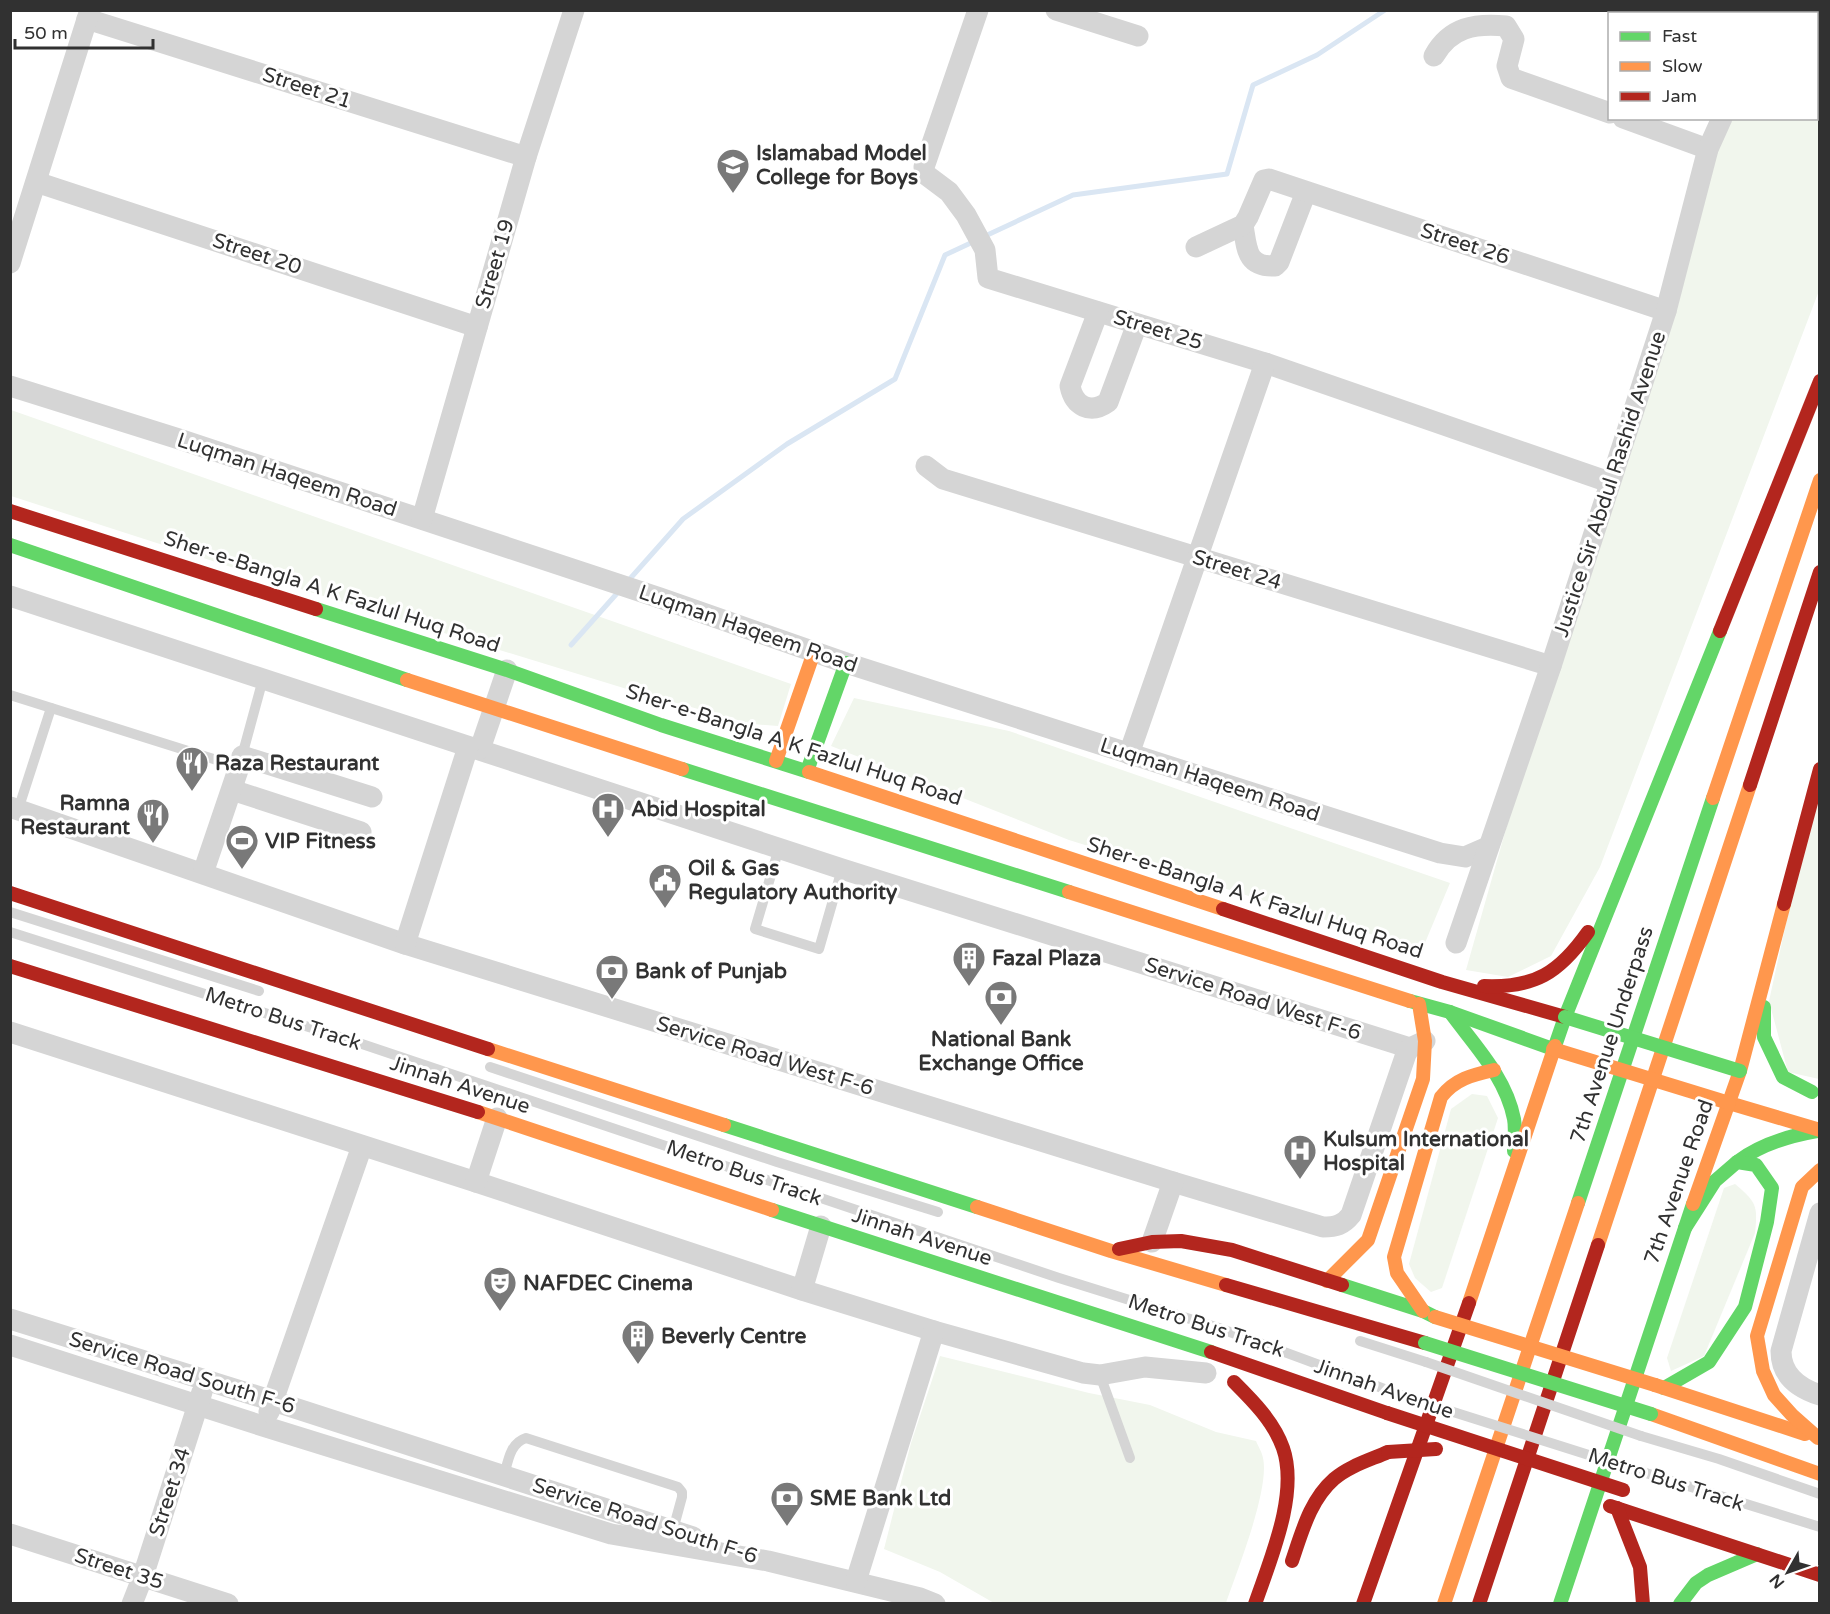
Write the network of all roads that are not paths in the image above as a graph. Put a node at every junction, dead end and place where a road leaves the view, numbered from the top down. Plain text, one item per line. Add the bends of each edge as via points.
1 (574, 10) edge
2 (978, 10) edge
3 (1056, 10) edge
4 (89, 15) edge
5 (1138, 36) dead end
6 (1434, 56) dead end
7 (1608, 112) edge
8 (1628, 120) edge
9 (1721, 120) edge
10 (1708, 149) junction
11 (526, 157) junction
12 (36, 182) junction
13 (1306, 192) junction
14 (1243, 225) junction
15 (1196, 247) dead end
16 (10, 263) edge
17 (1666, 311) junction
18 (1098, 312) junction
19 (1137, 324) junction
20 (477, 327) junction
21 (1265, 363) junction
22 (1820, 381) edge
23 (10, 386) edge
24 (926, 466) dead end
25 (1820, 480) edge
26 (1609, 482) junction
27 (10, 511) edge
28 (422, 519) junction
29 (10, 544) edge
30 (1196, 558) junction
31 (1820, 572) edge
32 (10, 596) edge
33 (814, 652) junction
34 (846, 663) junction
35 (1551, 666) junction
36 (507, 670) junction
37 (263, 679) junction
38 (10, 696) edge
39 (51, 708) junction
40 (494, 709) junction
41 (474, 748) junction
42 (1129, 754) junction
43 (241, 761) junction
44 (776, 761) junction
45 (1820, 769) edge
46 (807, 771) junction
47 (231, 790) junction
48 (372, 797) dead end
49 (14, 808) edge
50 (361, 832) dead end
51 (1488, 847) junction
52 (779, 848) junction
53 (842, 869) junction
54 (203, 873) junction
55 (10, 893) edge
56 (1610, 899) junction
57 (10, 912) edge
58 (10, 932) edge
59 (405, 944) junction
60 (1456, 944) dead end
61 (10, 966) edge
62 (1442, 982) junction
63 (1764, 986) junction
64 (265, 993) dead end
65 (1419, 1004) junction
66 (1450, 1012) junction
67 (1565, 1017) junction
68 (10, 1032) edge
69 (1418, 1044) junction
70 (1553, 1049) junction
71 (477, 1062) dead end
72 (1494, 1070) junction
73 (1745, 1073) junction
74 (1771, 1080) dead end
75 (1817, 1091) edge
76 (1728, 1103) junction
77 (497, 1118) junction
78 (1820, 1130) edge
79 (362, 1146) junction
80 (1737, 1162) junction
81 (1820, 1170) edge
82 (1513, 1175) junction
83 (476, 1182) junction
84 (1173, 1182) junction
85 (1820, 1213) edge
86 (944, 1214) dead end
87 (821, 1226) junction
88 (1685, 1228) junction
89 (1152, 1242) junction
90 (1111, 1251) junction
91 (1327, 1281) junction
92 (802, 1290) junction
93 (1429, 1314) junction
94 (10, 1319) edge
95 (1147, 1330) junction
96 (934, 1331) junction
97 (1347, 1337) dead end
98 (10, 1345) edge
99 (1206, 1373) junction
100 (1100, 1375) junction
101 (205, 1380) junction
102 (1234, 1382) junction
103 (1660, 1387) junction
104 (1266, 1393) dead end
105 (1820, 1395) edge
106 (273, 1401) junction
107 (198, 1405) junction
108 (266, 1428) junction
109 (1405, 1438) dead end
110 (1819, 1439) edge
111 (1130, 1458) dead end
112 (1479, 1463) dead end
113 (1820, 1474) edge
114 (504, 1476) junction
115 (1534, 1481) dead end
116 (1629, 1492) dead end
117 (1820, 1494) edge
118 (1577, 1495) dead end
119 (1613, 1507) junction
120 (1820, 1527) edge
121 (673, 1530) junction
122 (10, 1534) edge
123 (1757, 1554) junction
124 (768, 1561) junction
125 (1287, 1575) dead end
126 (1820, 1575) edge
127 (143, 1576) junction
128 (856, 1581) junction
129 (132, 1604) edge
130 (228, 1604) edge
131 (935, 1604) edge
132 (1255, 1604) edge
133 (1363, 1604) edge
134 (1443, 1604) edge
135 (1479, 1604) edge
136 (1560, 1604) edge
137 (1643, 1604) edge
138 (1680, 1604) edge

1 - 11 street, Street 19
2 - 18 street, Street 25 via 924,167 925,174 949,192 966,215 985,250 988,278
3 - 5 street
4 - 11 street, Street 21
4 - 12 street
6 - 7 street via 1439,46 1458,30 1506,26 1514,39 1507,66 1511,78
8 - 10 street
9 - 10 street, Justice Sir Abdul Rashid Avenue
10 - 17 street, Justice Sir Abdul Rashid Avenue
11 - 20 street, Street 19
12 - 16 street
12 - 20 street, Street 20
13 - 14 street, Street 26 via 1264,180
13 - 14 street via 1275,266 1263,266 1249,256
13 - 17 street, Street 26
14 - 15 street
17 - 26 street, Justice Sir Abdul Rashid Avenue
18 - 19 street, Street 25
18 - 19 street via 1070,386 1072,398 1090,408 1108,402
19 - 21 street, Street 25
20 - 28 street, Street 19
21 - 26 street, Street 25
21 - 30 street
22 - 56 main road
23 - 28 street, Luqman Haqeem Road
24 - 30 street, Street 24 via 942,479
25 - 134 main road, 7th Avenue Underpass
26 - 35 street, Justice Sir Abdul Rashid Avenue
27 - 36 main road, Sher-e-Bangla A K Fazlul Huq Road
28 - 33 street, Luqman Haqeem Road
29 - 40 main road
30 - 35 street, Street 24
30 - 42 street
31 - 135 main road
32 - 37 street, Service Road West F-6
33 - 34 street, Luqman Haqeem Road
33 - 44 main road
34 - 42 street, Luqman Haqeem Road
34 - 46 main road
35 - 51 street, Justice Sir Abdul Rashid Avenue
36 - 40 street
36 - 44 main road, Sher-e-Bangla A K Fazlul Huq Road
37 - 41 street, Service Road West F-6
37 - 43 lane
38 - 39 lane
39 - 43 lane
39 - 49 lane
40 - 41 street
40 - 65 main road
41 - 52 street, Service Road West F-6
41 - 59 street
42 - 51 street, Luqman Haqeem Road via 1440,854 1465,856
43 - 47 street
43 - 48 street
44 - 46 main road, Sher-e-Bangla A K Fazlul Huq Road
45 - 63 main road, 7th Avenue Road
46 - 62 main road, Sher-e-Bangla A K Fazlul Huq Road
47 - 50 street
47 - 54 street
49 - 54 street, Service Road West F-6
51 - 60 street, Justice Sir Abdul Rashid Avenue
52 - 53 street, Service Road West F-6
52 - 53 lane via 755,929 819,949
53 - 69 street, Service Road West F-6
54 - 59 street, Service Road West F-6
55 - 90 main road, Jinnah Avenue
56 - 62 main road via 1577,949 1540,980 1505,988
56 - 67 main road
57 - 64 lane, Metro Bus Track
58 - 120 lane, Metro Bus Track, bridge via 359,1043 1025,1267 1220,1328 1410,1398
59 - 84 street, Service Road West F-6
61 - 77 main road, Jinnah Avenue
62 - 67 main road, Sher-e-Bangla A K Fazlul Huq Road
63 - 73 main road, 7th Avenue Road
63 - 75 main road via 1764,1037 1783,1077
65 - 66 main road
65 - 69 main road
66 - 70 main road
66 - 72 main road
67 - 70 main road
67 - 73 main road, Sher-e-Bangla A K Fazlul Huq Road, bridge
68 - 79 street
69 - 84 street, Service Road West F-6 via 1400,1068 1351,1215 1345,1222 1323,1227
69 - 91 main road via 1423,1080 1368,1240
70 - 76 main road, bridge
70 - 82 main road
71 - 86 lane, Metro Bus Track
72 - 82 main road via 1515,1119
72 - 93 main road via 1454,1082 1442,1097 1394,1257 1397,1273
73 - 76 main road, 7th Avenue Road
74 - 75 main road
76 - 78 main road
76 - 88 main road, 7th Avenue Road
77 - 83 street
77 - 87 main road, Jinnah Avenue
78 - 80 main road via 1785,1136 1749,1152
79 - 83 street
79 - 106 street
80 - 88 main road via 1715,1181
80 - 103 main road via 1756,1165 1772,1188 1745,1307 1709,1362
81 - 110 main road via 1802,1187 1757,1336 1766,1384 1783,1408
82 - 133 main road
83 - 92 street
84 - 89 street
85 - 105 street via 1781,1359 1789,1377
87 - 92 street
87 - 95 main road, Jinnah Avenue
88 - 136 main road, 7th Avenue Road
89 - 90 main road
89 - 91 main road via 1181,1241 1232,1250
90 - 113 main road, Jinnah Avenue, bridge via 1651,1414
91 - 93 main road
92 - 96 street
93 - 103 main road, bridge
94 - 101 street, Service Road South F-6
95 - 99 main road
95 - 116 main road, Jinnah Avenue, bridge
96 - 100 street
96 - 128 street
97 - 117 lane, Metro Bus Track, bridge
98 - 107 street, Service Road South F-6
99 - 100 street via 1145,1367
99 - 102 main road
100 - 111 lane
101 - 106 street, Service Road South F-6
101 - 107 street, Street 34
102 - 104 main road
102 - 132 main road via 1254,1402 1284,1450 1287,1482 1283,1522
103 - 110 main road
106 - 108 street
106 - 114 street, Service Road South F-6
107 - 108 street, Service Road South F-6
107 - 127 street, Street 34
108 - 124 street, Service Road South F-6 via 611,1533
109 - 125 main road, bridge via 1442,1450 1388,1452 1335,1478 1318,1496
112 - 115 main road
114 - 121 street, Service Road South F-6
114 - 121 lane via 513,1447 526,1438 678,1487 682,1497
118 - 119 main road
119 - 123 main road
119 - 137 main road via 1640,1567
121 - 124 street, Service Road South F-6
122 - 127 street, Street 35
123 - 126 main road
123 - 138 main road via 1708,1575 1696,1583
124 - 128 street
127 - 129 street, Street 34
127 - 130 street, Street 35
128 - 131 street

